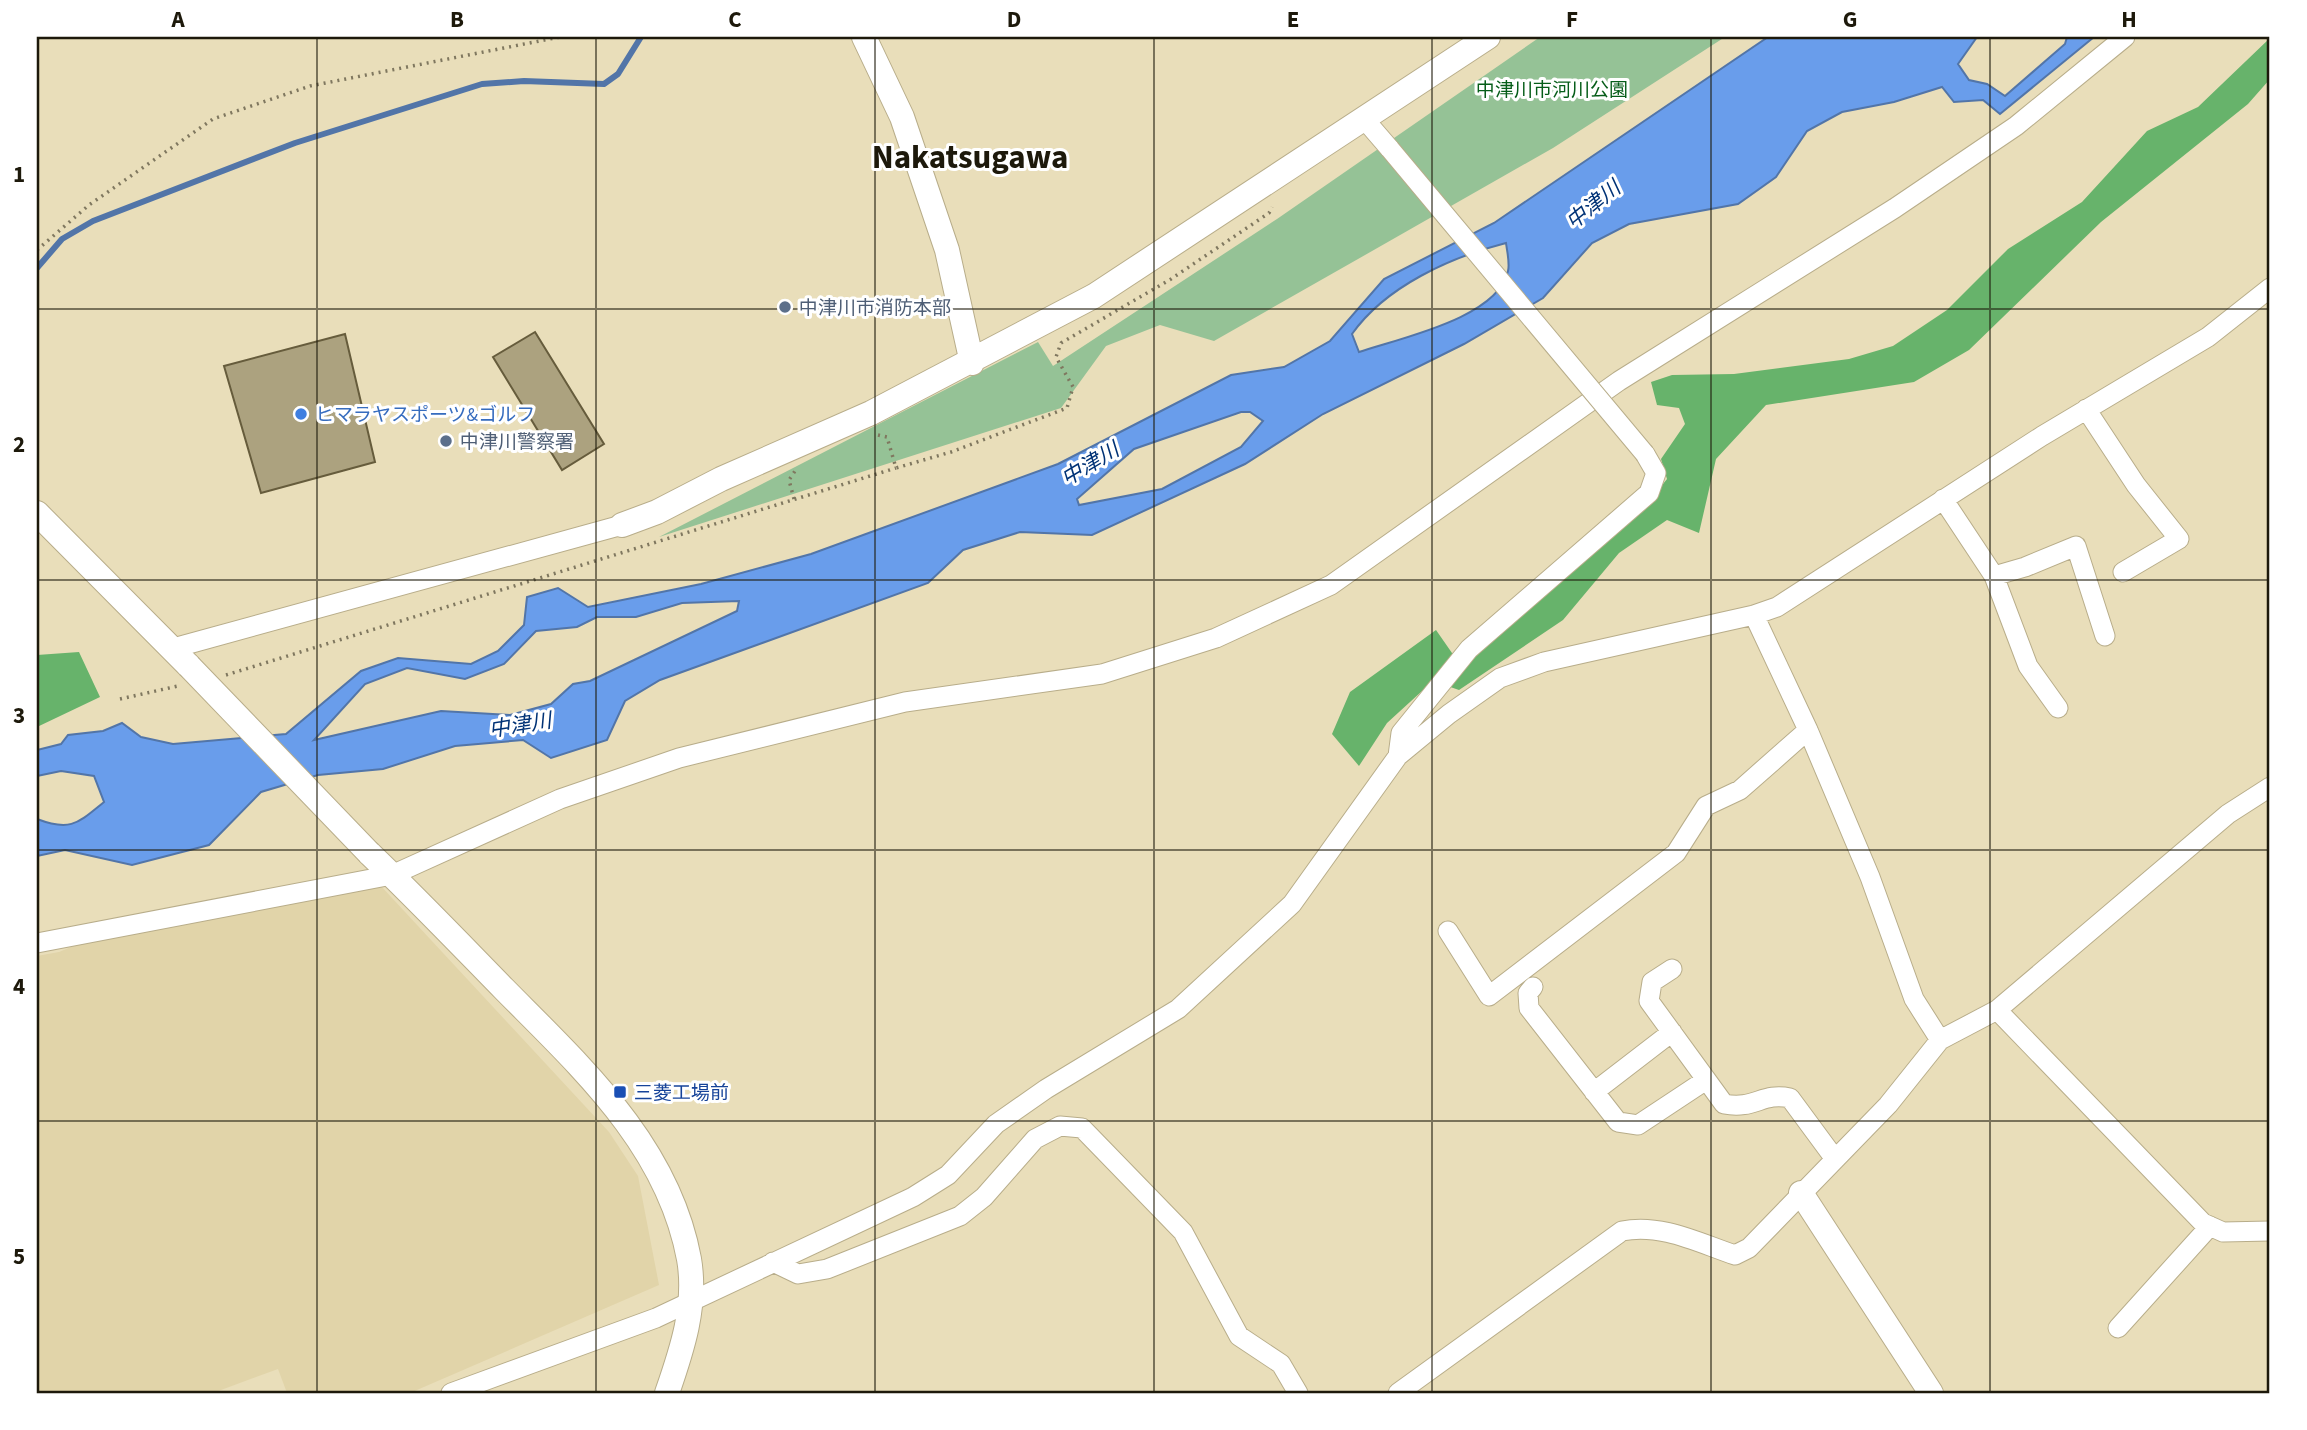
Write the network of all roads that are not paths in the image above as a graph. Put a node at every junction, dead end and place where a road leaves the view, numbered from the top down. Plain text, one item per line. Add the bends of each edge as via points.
1 (864, 37) edge
2 (1488, 37) edge
3 (2125, 37) edge
4 (1366, 120) junction
5 (2270, 288) edge
6 (972, 363) junction
7 (2086, 409) junction
8 (1943, 499) junction
9 (37, 513) edge
10 (622, 525) joint
11 (2123, 572) dead end
12 (1994, 576) junction
13 (1754, 615) junction
14 (2105, 636) dead end
15 (170, 649) junction
16 (2058, 708) dead end
17 (1808, 730) junction
18 (1398, 757) junction
19 (2270, 787) edge
20 (391, 875) junction
21 (1448, 931) dead end
22 (37, 943) edge
23 (1672, 969) dead end
24 (1533, 987) dead end
25 (1997, 1010) junction
26 (1672, 1032) junction
27 (1940, 1040) junction
28 (1706, 1080) junction
29 (1594, 1091) junction
30 (1835, 1160) junction
31 (1801, 1193) junction
32 (2210, 1226) junction
33 (2270, 1231) edge
34 (773, 1262) junction
35 (691, 1301) junction
36 (2118, 1328) dead end
37 (1404, 1391) edge
38 (451, 1393) edge
39 (667, 1393) edge
40 (1298, 1393) edge
41 (1931, 1393) edge

1 - 6 street via 902,117 947,250
2 - 4 street
3 - 20 street via 2016,126 1895,208 1619,380 1331,585 1216,638 1102,674 905,702 680,758 560,799
4 - 6 street via 1094,296
4 - 18 street, bridge via 1645,454 1656,473 1649,493 1469,649 1401,733
5 - 7 street via 2207,337
6 - 10 street
7 - 8 street
7 - 11 street via 2136,485 2179,539
8 - 12 street
8 - 13 street via 1777,607
9 - 15 street
10 - 15 street
12 - 14 street via 2076,546
12 - 16 street via 2028,666
13 - 17 street
13 - 18 street via 1544,662 1500,678
15 - 20 street, bridge via 188,675
17 - 21 street via 1740,790 1706,806 1676,853 1489,996
17 - 27 street via 1870,877 1914,999
18 - 34 street via 1292,904 1178,1009 1006,1117 948,1175 925,1190
19 - 25 street via 2228,814
20 - 22 street
20 - 35 street via 622,1113 666,1183 689,1259
23 - 26 street via 1652,982 1649,1001
24 - 29 street via 1528,993 1529,1008
25 - 27 street
25 - 32 street
26 - 28 street
26 - 29 street
27 - 30 street via 1888,1105
28 - 29 street via 1638,1125 1618,1122
28 - 30 street via 1724,1104 1743,1108 1775,1095 1790,1098
30 - 31 street
31 - 37 street via 1749,1248 1735,1255 1662,1230 1640,1227 1622,1231
31 - 41 street
32 - 33 street via 2223,1232
32 - 36 street
34 - 35 street
34 - 40 street via 798,1274 827,1269 960,1216 1035,1139 1059,1126 1082,1128 1183,1232 1239,1336 1281,1364
35 - 38 street
35 - 39 street via 683,1348

